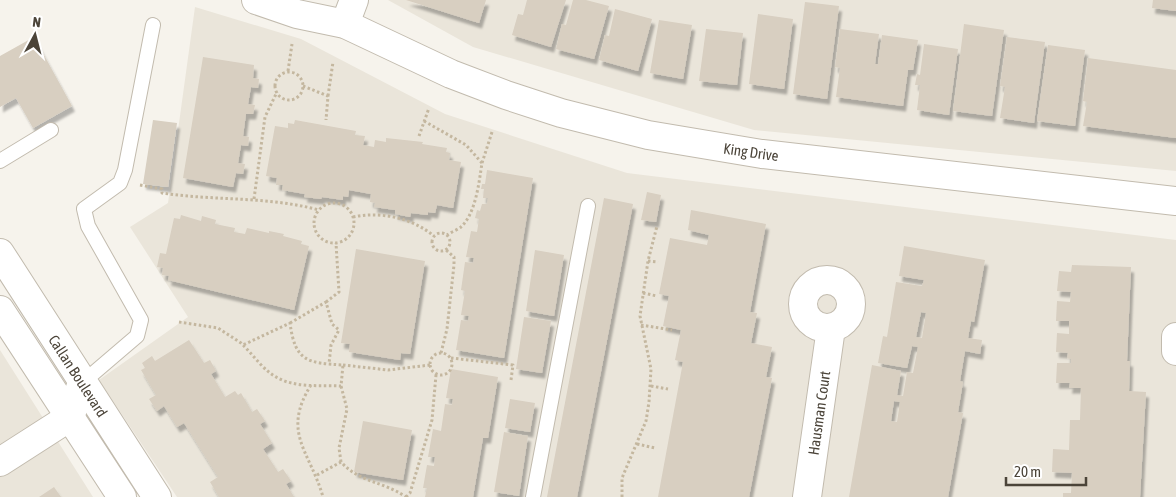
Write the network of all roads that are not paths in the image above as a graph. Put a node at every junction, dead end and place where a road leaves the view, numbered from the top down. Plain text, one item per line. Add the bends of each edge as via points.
1 (256, 0) edge
2 (317, 0) edge
3 (350, 12) edge
4 (153, 25) dead end
5 (51, 130) dead end
6 (0, 161) edge
7 (1176, 201) edge
8 (588, 206) dead end
9 (0, 254) edge
10 (0, 310) edge
11 (831, 328) dead end
12 (1176, 337) edge
13 (1176, 352) edge
14 (82, 383) junction
15 (70, 418) junction
16 (0, 462) edge
17 (122, 497) edge
18 (157, 497) edge
19 (533, 497) edge
20 (807, 497) edge

1 - 3 street, King Drive via 297,14
2 - 3 street, King Drive
3 - 7 street, King Drive via 451,74 561,113 648,135 762,154
4 - 14 lane via 122,178 120,183 84,209 88,226 141,320 138,336
5 - 6 lane
8 - 19 lane
9 - 14 street, Callan Boulevard
10 - 15 street, Callan Boulevard
11 - 20 street, Hausman Court
12 - 13 street
14 - 15 street
14 - 18 street, Callan Boulevard
15 - 16 street
15 - 17 street, Callan Boulevard

